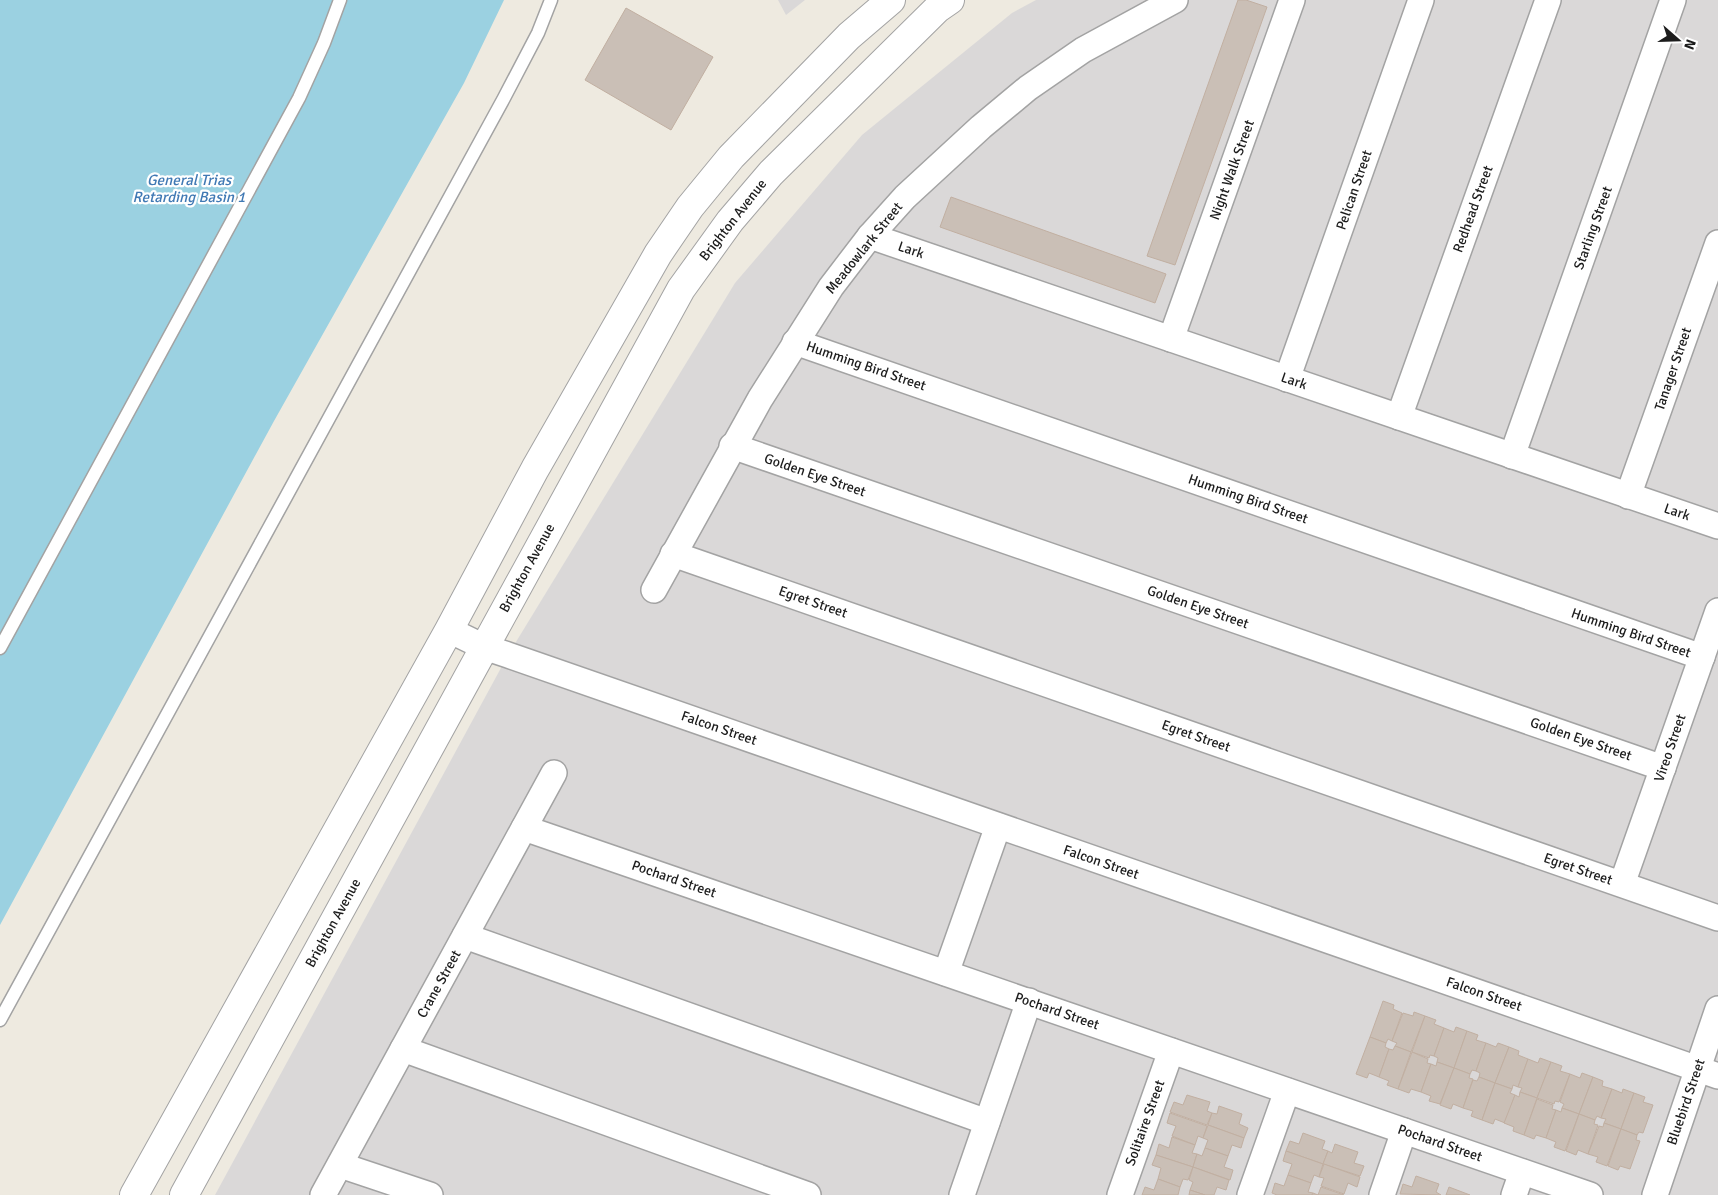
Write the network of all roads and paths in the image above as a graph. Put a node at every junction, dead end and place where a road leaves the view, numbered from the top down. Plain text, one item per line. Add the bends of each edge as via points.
1 (340, 0) edge
2 (551, 0) edge
3 (891, 0) edge
4 (950, 0) edge
5 (1175, 0) edge
6 (1292, 0) edge
7 (1421, 0) edge
8 (1548, 0) edge
9 (1674, 0) edge
10 (870, 236) junction
11 (1718, 243) edge
12 (1171, 339) junction
13 (795, 342) junction
14 (1287, 379) junction
15 (1399, 418) junction
16 (732, 446) junction
17 (1512, 456) junction
18 (1628, 496) junction
19 (1718, 526) edge
20 (673, 554) junction
21 (654, 590) dead end
22 (1718, 611) edge
23 (449, 630) junction
24 (484, 647) junction
25 (0, 648) edge
26 (1702, 657) junction
27 (1663, 768) junction
28 (554, 773) dead end
29 (998, 826) junction
30 (524, 828) junction
31 (1622, 884) junction
32 (1718, 918) edge
33 (465, 936) junction
34 (946, 973) junction
35 (1029, 1001) junction
36 (1718, 1009) edge
37 (0, 1020) edge
38 (403, 1049) junction
39 (1171, 1051) junction
40 (1708, 1072) edge
41 (1287, 1091) junction
42 (987, 1122) junction
43 (1404, 1131) junction
44 (340, 1164) junction
45 (1522, 1172) junction
46 (134, 1195) edge
47 (184, 1195) edge
48 (324, 1195) edge
49 (430, 1195) edge
50 (808, 1195) edge
51 (962, 1195) edge
52 (1120, 1195) edge
53 (1250, 1195) edge
54 (1382, 1195) edge
55 (1514, 1195) edge
56 (1590, 1195) edge
57 (1654, 1195) edge

1 - 25 lane via 299,98
2 - 37 lane via 516,76
3 - 23 street via 849,36 731,157 690,207 658,254 540,460
4 - 24 street, Brighton Avenue via 937,9 771,173 730,221 681,289
5 - 10 street, Meadowlark Street via 1083,50 1028,88 905,196
6 - 12 street, Night Walk Street
7 - 14 street, Pelican Street
8 - 15 street, Redhead Street
9 - 17 street, Starling Street
10 - 12 street, Lark
10 - 13 street, Meadowlark Street
11 - 18 street, Tanager Street
12 - 14 street, Lark
13 - 16 street, Meadowlark Street
13 - 26 street, Humming Bird Street
14 - 15 street, Lark
15 - 17 street, Lark
16 - 20 street, Meadowlark Street
16 - 27 street, Golden Eye Street
17 - 18 street, Lark
18 - 19 street, Lark
20 - 21 street, Meadowlark Street
20 - 31 street, Egret Street
22 - 26 street, Vireo Street
23 - 24 street, Falcon Street
23 - 46 street
24 - 29 street, Falcon Street
24 - 47 street, Brighton Avenue
26 - 27 street, Vireo Street
27 - 31 street, Vireo Street
28 - 30 street, Crane Street
29 - 34 street
29 - 40 street, Falcon Street
30 - 33 street, Crane Street
30 - 34 street, Pochard Street
31 - 32 street, Egret Street
33 - 38 street, Crane Street
33 - 42 street
34 - 35 street, Pochard Street
35 - 39 street, Pochard Street
35 - 42 street
36 - 40 street, Bluebird Street
38 - 44 street, Crane Street
38 - 50 street
39 - 41 street, Pochard Street
39 - 52 street, Solitaire Street
40 - 57 street, Bluebird Street
41 - 43 street, Pochard Street
41 - 53 street
42 - 51 street
43 - 45 street, Pochard Street
43 - 54 street
44 - 48 street, Crane Street
44 - 49 street
45 - 55 street
45 - 56 street, Pochard Street

